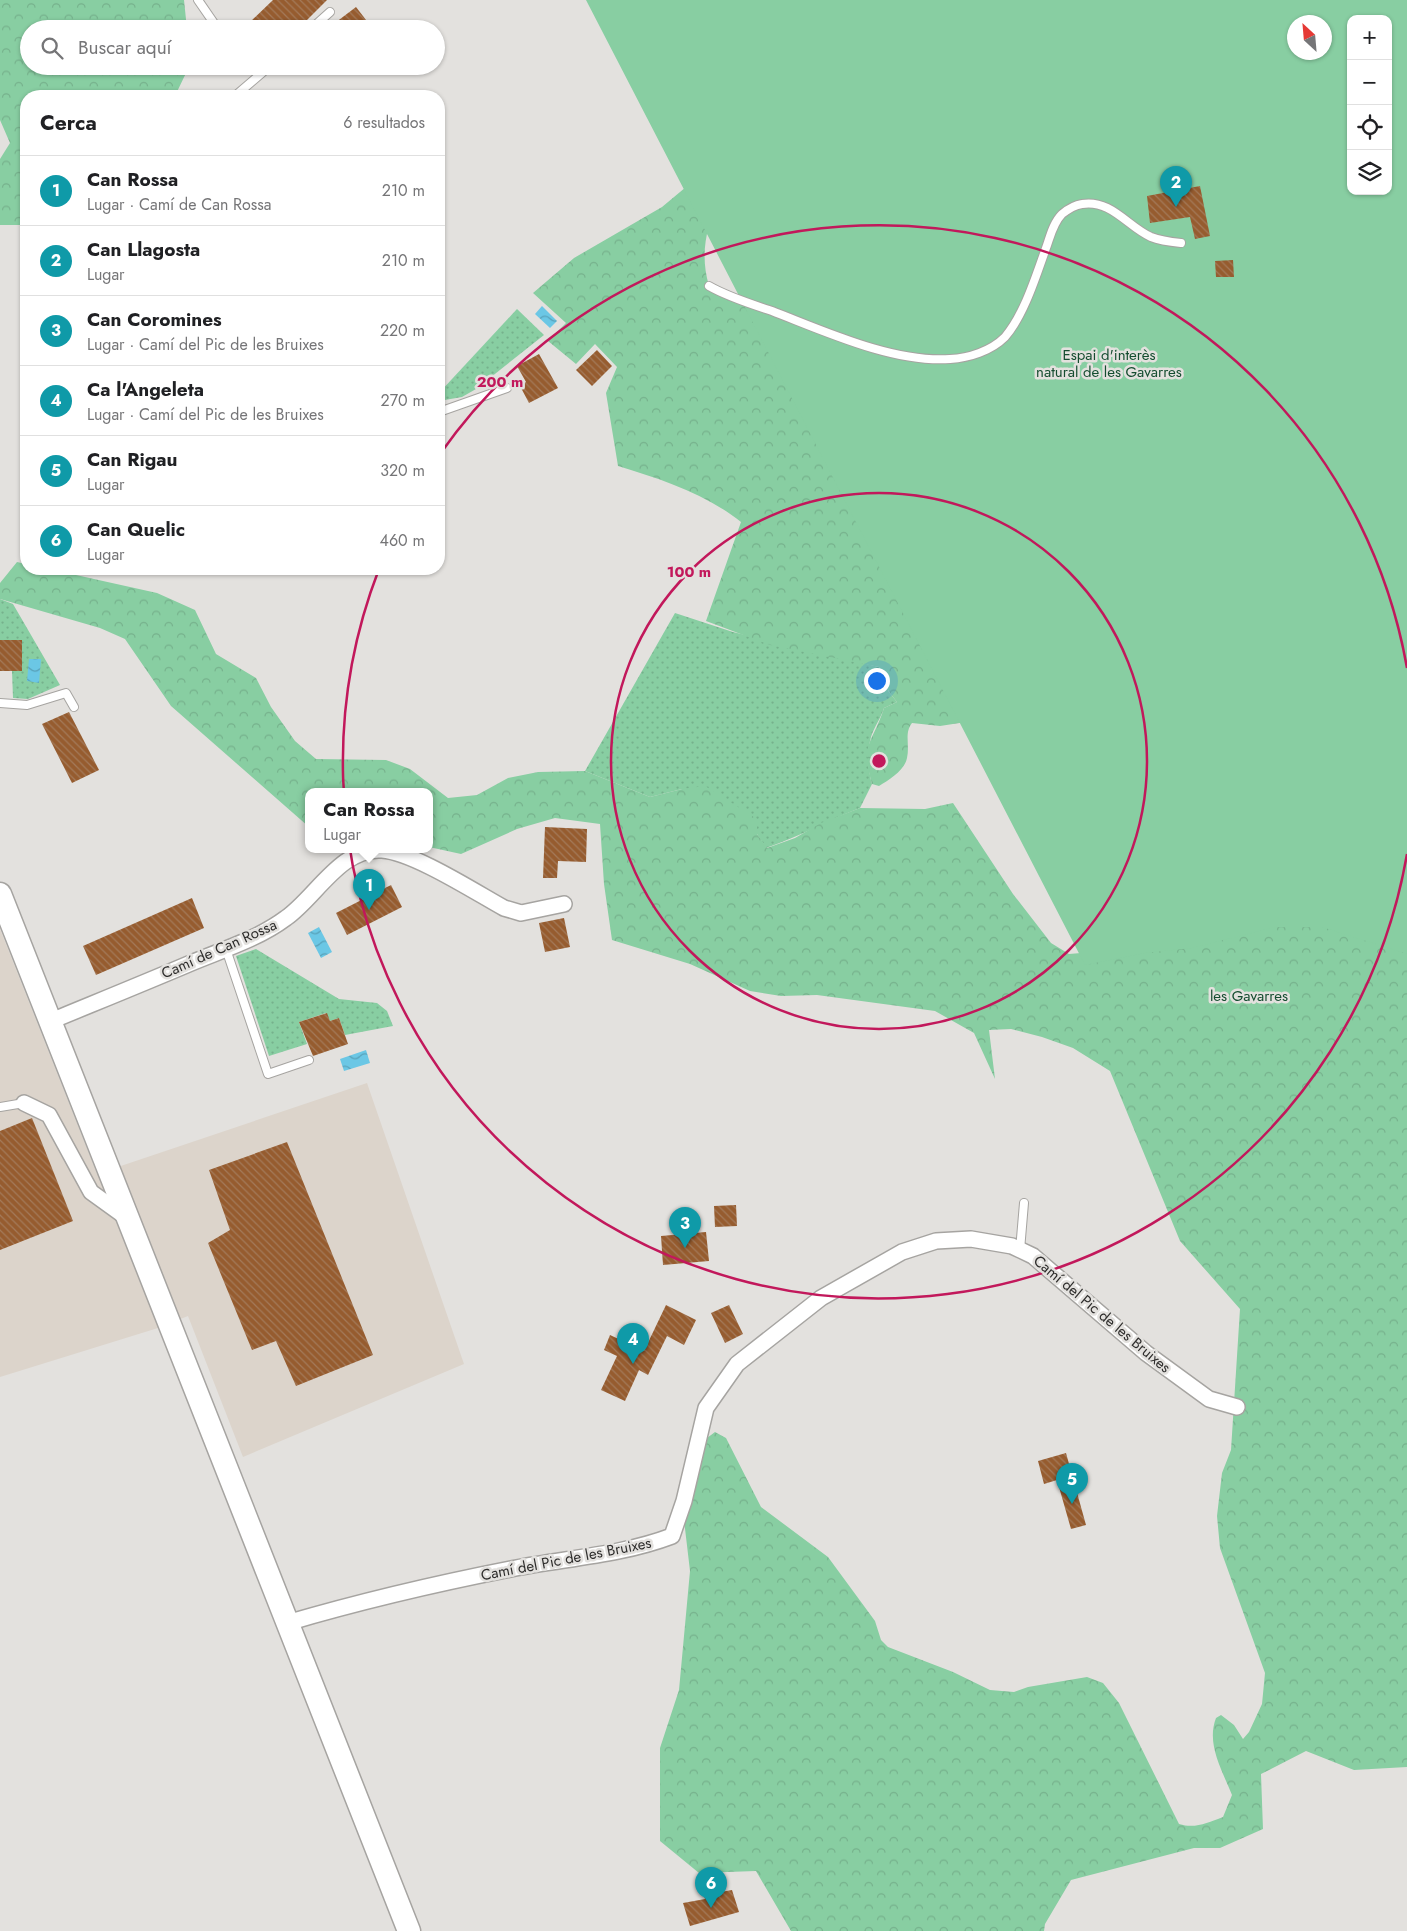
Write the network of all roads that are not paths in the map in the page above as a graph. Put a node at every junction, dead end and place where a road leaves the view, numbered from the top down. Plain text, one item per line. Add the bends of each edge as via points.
1 (198, 0) edge
2 (330, 12) dead end
3 (212, 20) edge
4 (321, 20) edge
5 (260, 75) edge
6 (242, 90) edge
7 (1181, 243) dead end
8 (709, 286) dead end
9 (508, 388) dead end
10 (445, 408) edge
11 (0, 703) edge
12 (74, 707) dead end
13 (364, 853) edge
14 (392, 853) edge
15 (0, 894) edge
16 (564, 904) dead end
17 (226, 949) junction
18 (51, 1021) junction
19 (309, 1060) dead end
20 (24, 1102) joint
21 (0, 1107) edge
22 (1024, 1203) dead end
23 (127, 1218) junction
24 (1020, 1250) junction
25 (1237, 1407) dead end
26 (287, 1623) junction
27 (409, 1931) edge

1 - 3 lane
2 - 4 lane
5 - 6 lane
7 - 8 lane via 1151,237 1105,207 1083,203 1074,206 1061,215 1052,229 1017,320 1004,338 970,356 949,359 882,350
9 - 10 lane
11 - 12 lane via 27,705 66,694
13 - 17 street, Camí de Can Rossa via 337,867 286,918
14 - 16 street, Camí de Can Rossa via 406,857 504,908 521,913
15 - 18 main road
17 - 18 street, Camí de Can Rossa
17 - 19 lane via 268,1074
18 - 23 main road
20 - 21 lane
20 - 23 street via 49,1115 91,1192
22 - 24 lane
23 - 26 main road
24 - 25 street, Camí del Pic de les Bruixes via 1044,1265 1146,1353 1199,1392 1209,1399
24 - 26 street, Camí del Pic de les Bruixes via 971,1239 936,1241 902,1252 821,1298 737,1364 706,1408 684,1501 672,1536 643,1547 516,1568 342,1606
26 - 27 main road

